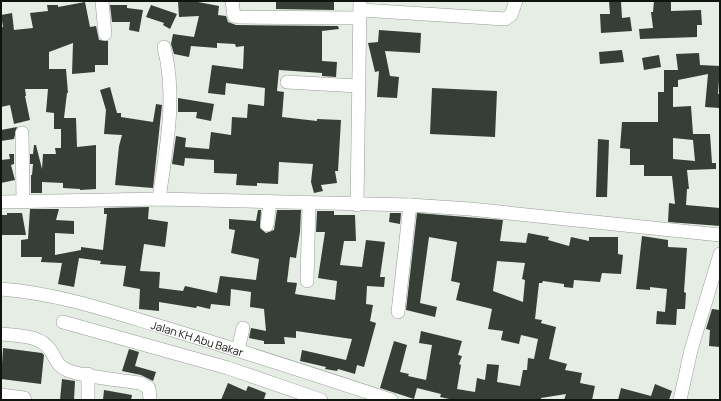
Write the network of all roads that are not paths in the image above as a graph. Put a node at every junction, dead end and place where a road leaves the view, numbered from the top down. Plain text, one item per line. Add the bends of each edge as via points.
1 (102, 1) edge
2 (232, 1) edge
3 (516, 1) edge
4 (360, 10) edge
5 (105, 34) dead end
6 (164, 47) dead end
7 (287, 82) dead end
8 (358, 86) junction
9 (22, 133) dead end
10 (159, 198) junction
11 (23, 201) junction
12 (1, 202) edge
13 (270, 202) junction
14 (309, 203) junction
15 (356, 205) junction
16 (410, 205) junction
17 (268, 225) dead end
18 (720, 235) edge
19 (720, 254) edge
20 (307, 280) dead end
21 (1, 289) edge
22 (398, 312) dead end
23 (63, 322) dead end
24 (243, 328) dead end
25 (1, 334) edge
26 (238, 350) junction
27 (88, 374) junction
28 (312, 374) junction
29 (304, 393) junction
30 (1, 395) edge
31 (359, 395) edge
32 (25, 400) edge
33 (88, 400) edge
34 (150, 400) edge
35 (321, 400) edge
36 (391, 400) edge
37 (680, 400) edge

1 - 5 street
2 - 4 street via 234,16
3 - 4 street via 511,15 505,19
4 - 8 street
6 - 10 street via 169,66 171,112
7 - 8 street
8 - 15 street
9 - 11 street
10 - 11 street
10 - 13 street
11 - 12 street
13 - 14 street
13 - 17 street
14 - 15 street
14 - 20 street
15 - 16 street
16 - 18 street
16 - 22 street
19 - 37 street via 691,350
21 - 26 street, Jalan KH Abu Bakar via 84,302
23 - 29 street via 228,368
24 - 26 street
25 - 27 street via 34,338 44,342 56,362 66,370
26 - 28 street, Jalan KH Abu Bakar
27 - 33 street
27 - 34 street via 140,383 149,388
28 - 29 street
28 - 31 street, Jalan KH Abu Bakar
29 - 35 street
30 - 32 street
31 - 36 street, Jalan KH Abu Bakar

